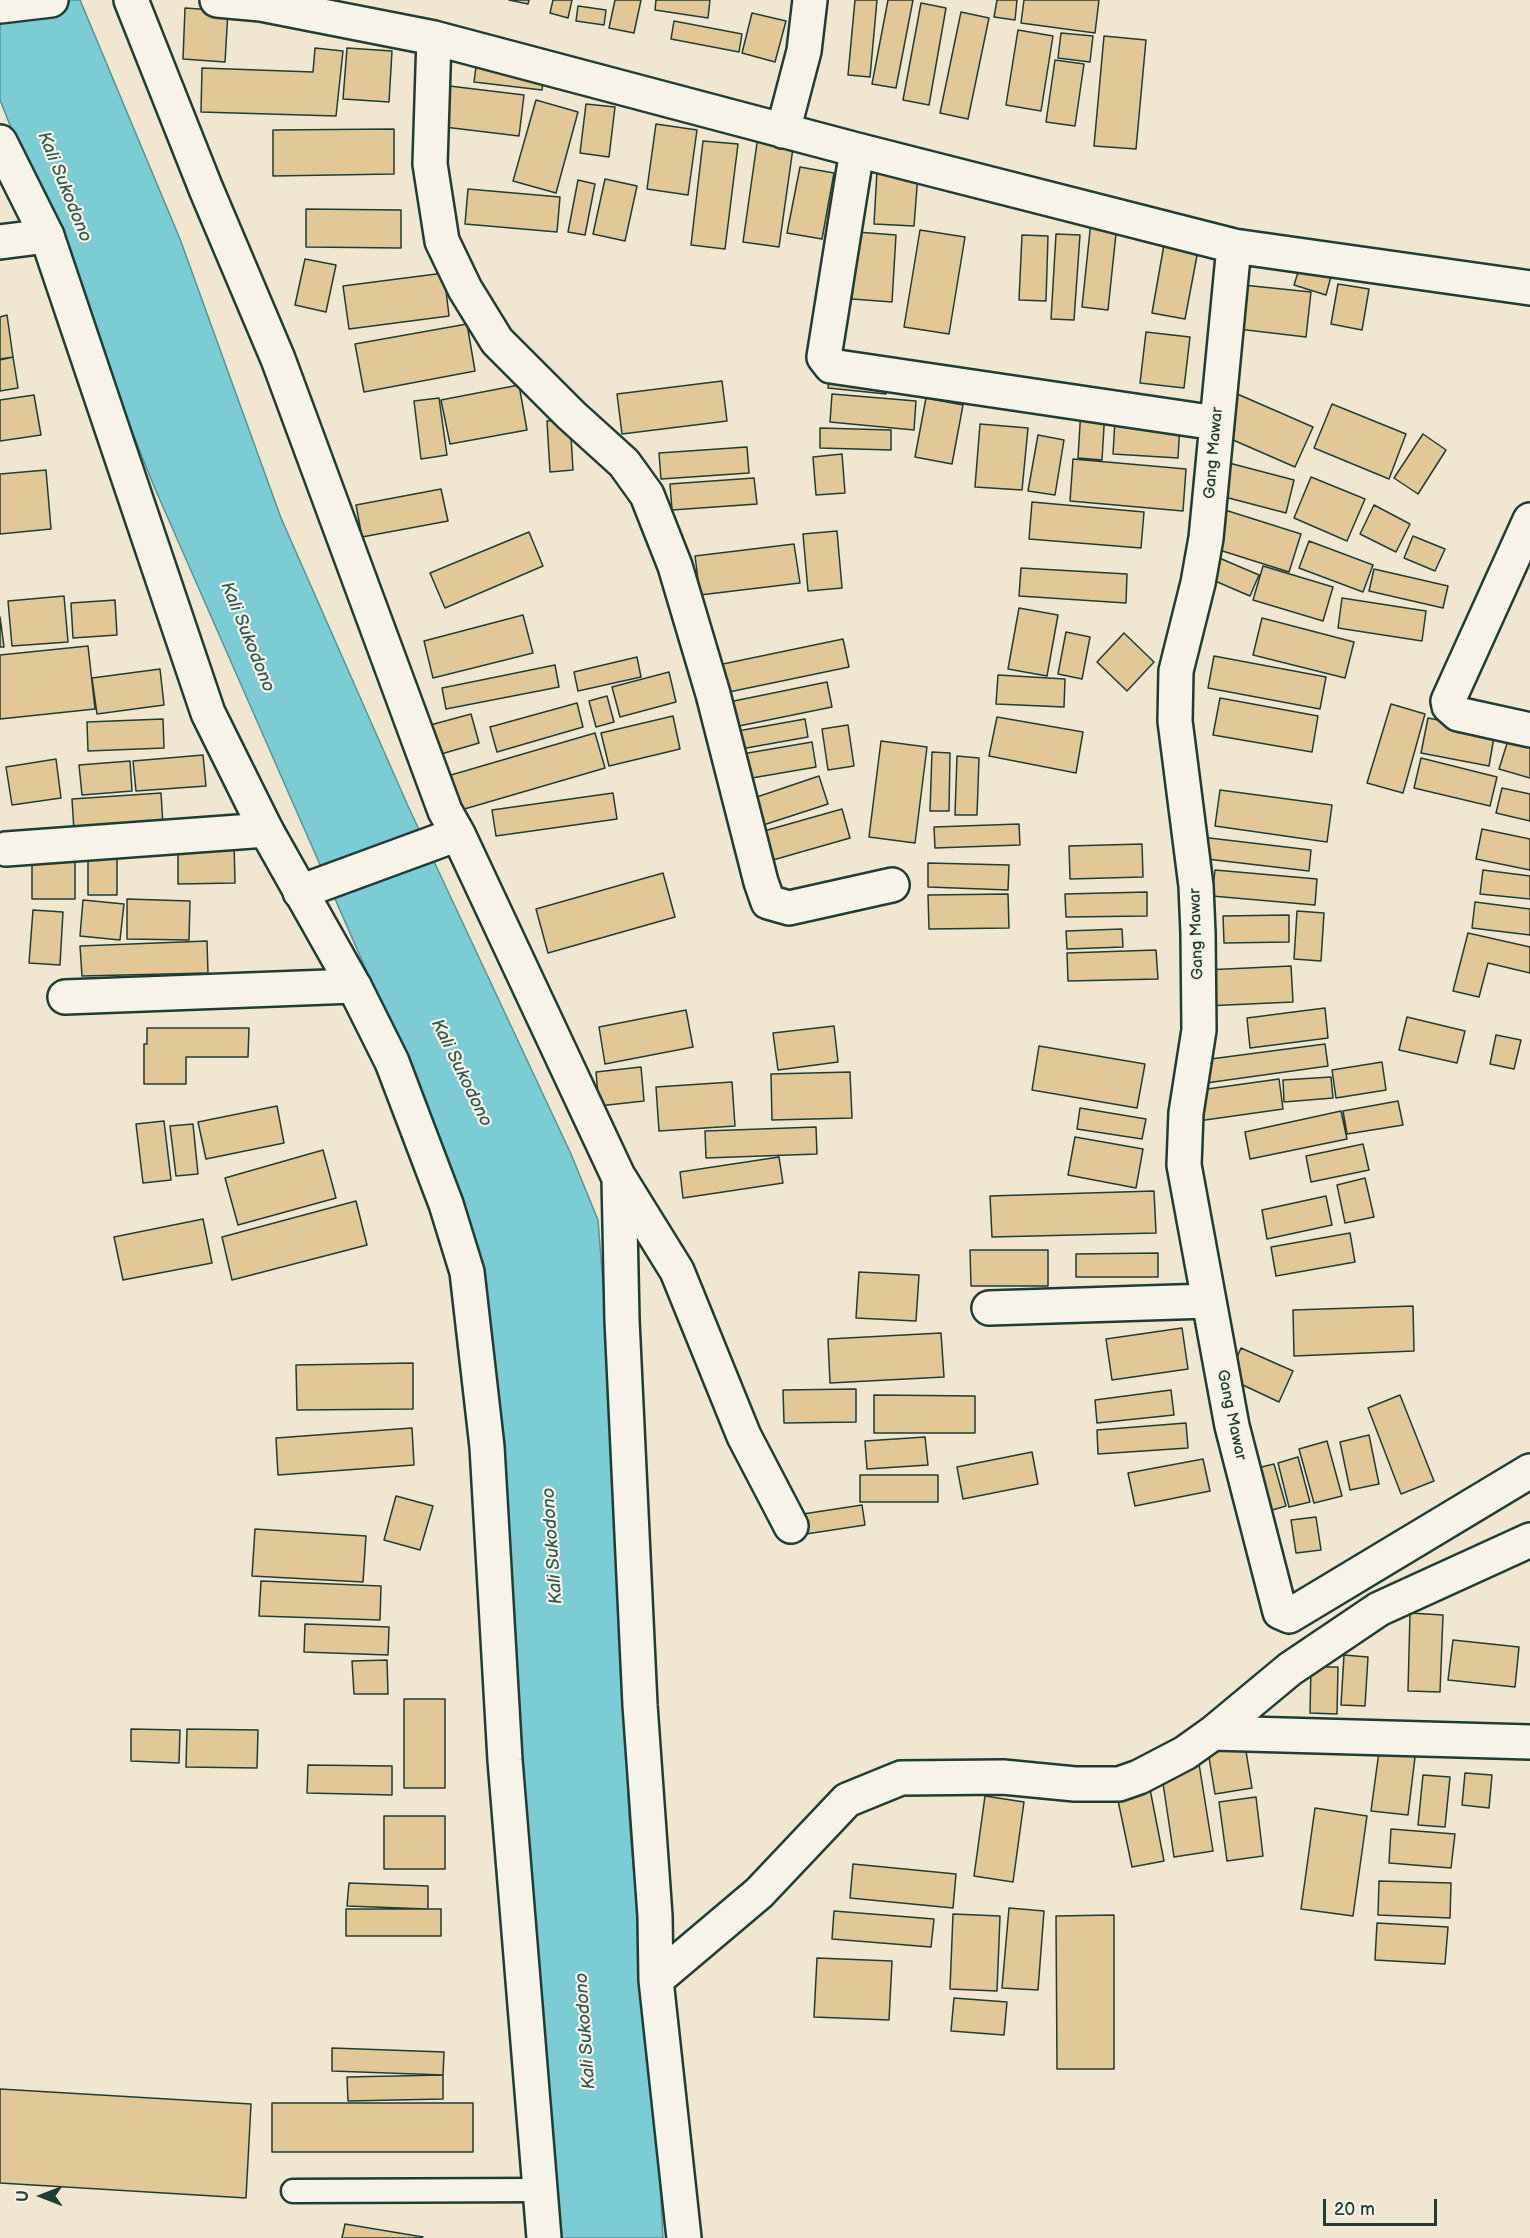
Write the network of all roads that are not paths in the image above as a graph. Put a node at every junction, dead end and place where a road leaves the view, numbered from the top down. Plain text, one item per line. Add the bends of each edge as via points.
1 (51, 0) edge
2 (131, 0) edge
3 (217, 0) edge
4 (810, 0) edge
5 (0, 6) edge
6 (434, 38) junction
7 (783, 130) junction
8 (0, 142) edge
9 (857, 150) junction
10 (47, 236) junction
11 (0, 242) edge
12 (1234, 246) junction
13 (1530, 288) edge
14 (1216, 423) junction
15 (1530, 520) edge
16 (1530, 729) edge
17 (266, 830) junction
18 (450, 837) junction
19 (6, 849) dead end
20 (892, 885) dead end
21 (310, 889) junction
22 (354, 986) junction
23 (65, 997) dead end
24 (619, 1178) junction
25 (1208, 1301) junction
26 (988, 1308) dead end
27 (1530, 1471) edge
28 (791, 1526) dead end
29 (1530, 1540) edge
30 (1214, 1733) junction
31 (1530, 1742) edge
32 (656, 1967) junction
33 (541, 2190) junction
34 (293, 2191) dead end
35 (544, 2238) edge
36 (684, 2238) edge

1 - 5 street
2 - 18 street via 278,359 445,812
3 - 6 street via 261,4
4 - 7 street via 804,51
6 - 7 street
6 - 20 street via 430,164 442,241 497,341 624,464 648,495 675,566 707,673 768,902 789,908
7 - 9 street
8 - 10 street
9 - 12 street
9 - 14 street via 826,363
10 - 11 street
10 - 17 street via 208,713
12 - 13 street
12 - 14 street, Gang Mawar
14 - 25 street, Gang Mawar via 1206,538 1176,671 1175,721 1197,886 1198,933 1199,1030 1186,1113 1184,1165
15 - 16 street via 1448,701 1458,714
17 - 19 street
17 - 21 street
18 - 21 street
18 - 24 street
21 - 22 street
22 - 23 street
22 - 33 street via 392,1062 447,1204 467,1272 487,1447 505,1760
24 - 28 street via 677,1271 744,1436
24 - 32 street via 640,1705
25 - 26 street
25 - 27 street, Gang Mawar via 1232,1426 1280,1612 1284,1615 1289,1616
29 - 30 street via 1379,1609 1290,1669
30 - 31 street
30 - 32 street via 1185,1753 1119,1784 1003,1777 901,1778 847,1800 759,1893
32 - 36 street
33 - 34 lane
33 - 35 street

